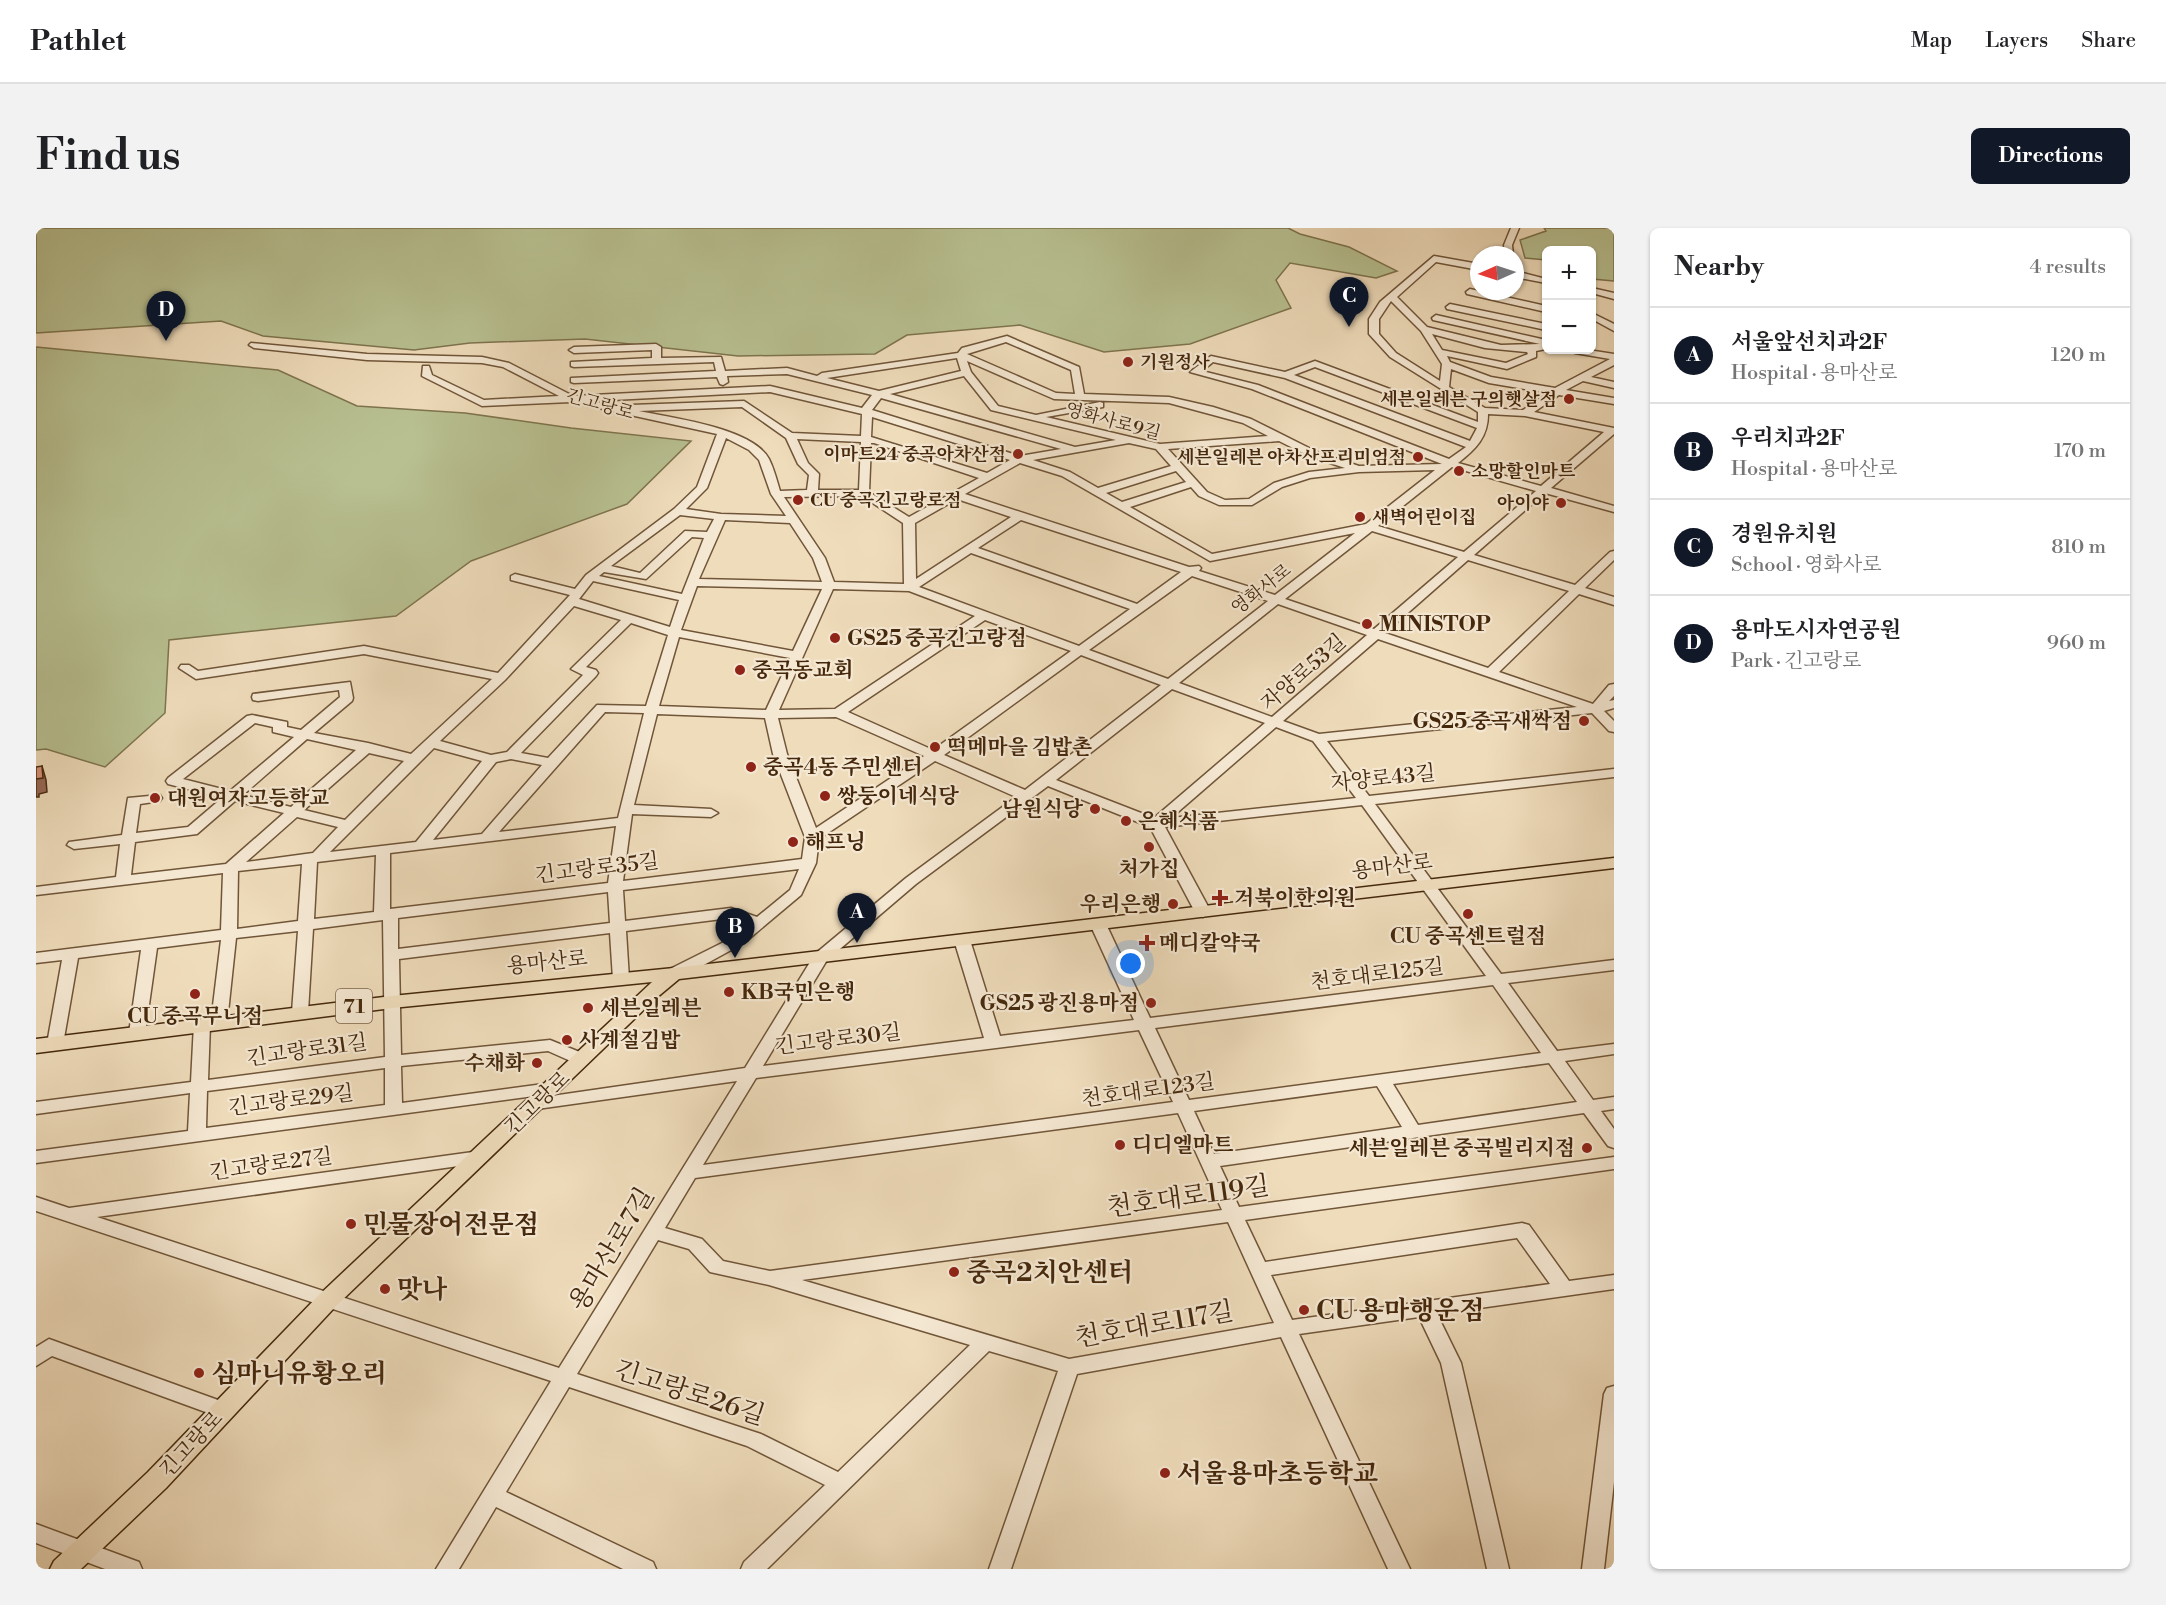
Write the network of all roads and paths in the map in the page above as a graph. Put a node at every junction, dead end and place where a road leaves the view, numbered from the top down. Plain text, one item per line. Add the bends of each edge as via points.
1 (1515, 228) edge
2 (1508, 246) edge
3 (1470, 265) edge
4 (1524, 276) edge
5 (1542, 280) edge
6 (1470, 292) edge
7 (1596, 292) edge
8 (1524, 294) edge
9 (1614, 296) edge
10 (1392, 297) junction
11 (1542, 298) edge
12 (1506, 300) edge
13 (1450, 307) junction
14 (1542, 308) edge
15 (1436, 318) junction
16 (1596, 319) edge
17 (1542, 326) edge
18 (1614, 328) edge
19 (1424, 329) junction
20 (1542, 343) edge
21 (254, 345) dead end
22 (1542, 346) edge
23 (1531, 350) junction
24 (1439, 352) junction
25 (1596, 354) edge
26 (961, 355) junction
27 (1612, 357) edge
28 (657, 361) junction
29 (574, 364) junction
30 (1447, 364) junction
31 (1603, 367) junction
32 (426, 369) dead end
33 (1614, 369) edge
34 (966, 373) junction
35 (722, 374) junction
36 (1285, 375) junction
37 (814, 378) junction
38 (1581, 378) junction
39 (574, 380) junction
40 (1614, 385) edge
41 (1255, 387) junction
42 (1444, 387) junction
43 (1385, 390) junction
44 (1559, 390) junction
45 (726, 391) junction
46 (879, 394) junction
47 (1080, 398) junction
48 (572, 399) junction
49 (1130, 400) junction
50 (1614, 401) edge
51 (1341, 409) junction
52 (1483, 411) junction
53 (623, 412) junction
54 (867, 412) junction
55 (1524, 413) junction
56 (1032, 417) junction
57 (1483, 427) junction
58 (1613, 431) edge
59 (723, 432) junction
60 (790, 436) junction
61 (1278, 438) junction
62 (864, 439) junction
63 (1131, 440) junction
64 (1473, 446) junction
65 (1160, 447) junction
66 (1075, 450) junction
67 (1018, 460) junction
68 (1449, 465) junction
69 (1178, 467) junction
70 (1359, 469) junction
71 (988, 477) junction
72 (1193, 483) junction
73 (1544, 489) junction
74 (812, 492) junction
75 (1096, 492) junction
76 (776, 494) junction
77 (864, 494) junction
78 (956, 495) junction
79 (1121, 506) junction
80 (1614, 509) edge
81 (678, 511) junction
82 (1020, 516) junction
83 (721, 517) junction
84 (793, 520) junction
85 (909, 522) junction
86 (1370, 527) junction
87 (711, 536) junction
88 (969, 549) junction
89 (1614, 554) edge
90 (1466, 556) junction
91 (1210, 558) junction
92 (603, 568) junction
93 (1190, 572) junction
94 (590, 577) junction
95 (515, 578) dead end
96 (691, 582) junction
97 (829, 586) junction
98 (910, 588) junction
99 (1576, 589) junction
100 (574, 597) junction
101 (685, 598) junction
102 (1277, 600) junction
103 (1614, 601) edge
104 (1140, 609) junction
105 (984, 615) junction
106 (630, 618) junction
107 (675, 633) junction
108 (1376, 634) junction
109 (1083, 651) junction
110 (796, 655) junction
111 (185, 668) dead end
112 (1490, 673) junction
113 (501, 677) junction
114 (1171, 683) junction
115 (1614, 688) edge
116 (258, 697) dead end
117 (1614, 704) edge
118 (1596, 709) junction
119 (651, 710) junction
120 (838, 713) junction
121 (771, 714) junction
122 (1275, 722) junction
123 (1614, 728) edge
124 (305, 735) junction
125 (1318, 738) junction
126 (431, 743) junction
127 (368, 747) junction
128 (511, 755) junction
129 (935, 756) junction
130 (414, 759) junction
131 (491, 759) junction
132 (551, 763) junction
133 (1614, 773) edge
134 (1046, 781) junction
135 (1024, 795) junction
136 (234, 797) junction
137 (155, 798) dead end
138 (1366, 801) junction
139 (295, 811) junction
140 (711, 813) dead end
141 (626, 815) junction
142 (1156, 824) junction
143 (346, 825) junction
144 (488, 837) junction
145 (812, 837) junction
146 (128, 839) junction
147 (422, 844) junction
148 (74, 845) dead end
149 (382, 849) junction
150 (314, 856) junction
151 (1614, 862) edge
152 (808, 863) junction
153 (231, 867) junction
154 (123, 881) junction
155 (1429, 886) junction
156 (615, 887) junction
157 (36, 891) edge
158 (1203, 912) junction
159 (386, 915) junction
160 (760, 923) junction
161 (1098, 924) junction
162 (307, 925) junction
163 (618, 929) junction
164 (228, 934) junction
165 (962, 940) junction
166 (150, 944) junction
167 (70, 954) junction
168 (391, 955) junction
169 (820, 957) junction
170 (36, 958) edge
171 (1614, 965) edge
172 (674, 974) junction
173 (621, 979) junction
174 (1498, 980) junction
175 (392, 1002) junction
176 (300, 1012) junction
177 (210, 1023) junction
178 (1144, 1024) junction
179 (137, 1033) junction
180 (994, 1043) junction
181 (45, 1045) edge
182 (1614, 1049) edge
183 (1553, 1057) junction
184 (581, 1059) junction
185 (393, 1061) junction
186 (750, 1073) junction
187 (1382, 1081) junction
188 (199, 1087) junction
189 (544, 1096) junction
190 (1614, 1103) edge
191 (1589, 1107) junction
192 (36, 1108) edge
193 (1184, 1108) junction
194 (394, 1110) junction
195 (1414, 1132) junction
196 (197, 1135) junction
197 (1614, 1142) edge
198 (36, 1157) edge
199 (480, 1157) junction
200 (1209, 1161) junction
201 (1614, 1163) edge
202 (688, 1173) junction
203 (36, 1204) edge
204 (69, 1215) junction
205 (1234, 1215) junction
206 (653, 1232) junction
207 (1259, 1270) junction
208 (769, 1278) junction
209 (1614, 1282) edge
210 (1564, 1289) junction
211 (327, 1301) junction
212 (1425, 1309) junction
213 (1287, 1328) junction
214 (984, 1344) junction
215 (36, 1358) edge
216 (1069, 1367) junction
217 (563, 1378) junction
218 (1614, 1394) edge
219 (222, 1410) junction
220 (841, 1483) junction
221 (492, 1495) junction
222 (36, 1533) edge
223 (84, 1550) junction
224 (63, 1569) edge
225 (131, 1569) edge
226 (447, 1569) edge
227 (645, 1569) edge
228 (752, 1569) edge
229 (1000, 1569) edge
230 (1399, 1569) edge
231 (1498, 1569) edge
232 (1593, 1569) edge

1 - 2 street
3 - 10 street via 1434,259
4 - 5 street
6 - 13 street
7 - 9 street
8 - 11 street
10 - 19 street
10 - 42 street via 1374,319 1374,334 1393,355
12 - 14 street
13 - 15 street
13 - 17 street
15 - 19 street
15 - 20 street
16 - 18 street
19 - 23 street via 1504,348
19 - 24 street
21 - 48 street, 긴고랑로 via 367,357 482,360 513,368
22 - 23 street
23 - 24 street via 1533,355 1507,366
24 - 30 street
25 - 27 street
26 - 34 street, 영화사로9길
26 - 37 street
26 - 47 street via 1054,396
26 - 47 street via 965,350 1007,339 1076,369
27 - 31 street
28 - 29 street
28 - 29 street via 656,347 574,346
28 - 35 street via 718,359
29 - 39 street
30 - 42 street
30 - 44 street via 1489,380
31 - 33 street
31 - 38 street
32 - 48 street via 427,376 482,403
34 - 46 street
34 - 56 street, 영화사로9길 via 995,408
35 - 37 street via 787,370
35 - 39 street
35 - 45 street
36 - 41 street
36 - 41 street via 1217,359 1210,359 1195,372
36 - 43 street via 1315,364
36 - 51 street
37 - 46 street
38 - 40 street
38 - 44 street
39 - 48 street
41 - 51 street
42 - 52 street
43 - 51 street
43 - 57 street
44 - 50 street
44 - 55 street
45 - 48 street
45 - 54 street via 770,389
46 - 54 street
46 - 66 street
47 - 49 street
48 - 53 street, 긴고랑로
49 - 56 street, 영화사로9길
49 - 61 street via 1170,400 1209,409 1247,421
51 - 64 street
51 - 68 street
52 - 55 street
52 - 57 street, 영화사로
53 - 59 street, 긴고랑로
53 - 60 street via 634,407 744,404
54 - 62 street
54 - 67 street
55 - 58 street
56 - 63 street, 영화사로9길
57 - 64 street, 영화사로
58 - 73 street, 자양로53길
59 - 76 street, 긴고랑로 via 753,448 764,459
59 - 81 street via 702,489
60 - 62 street
60 - 74 street via 803,464 814,474
61 - 65 street
61 - 70 street
62 - 71 street
62 - 77 street
63 - 65 street, 영화사로9길
63 - 66 street
64 - 68 street, 영화사로
65 - 69 street, 영화사로9길
66 - 67 street
67 - 71 street
67 - 75 street via 1066,474
68 - 70 street, 영화사로9길
68 - 73 street
68 - 86 street, 영화사로
69 - 72 street, 영화사로9길
69 - 75 street
70 - 72 street, 영화사로9길 via 1309,475 1278,485 1252,501 1223,503 1203,494
71 - 78 street
72 - 79 street
73 - 80 street
73 - 90 street, 자양로53길
74 - 76 street
74 - 77 street
75 - 79 street
76 - 84 street, 긴고랑로
77 - 85 street
78 - 82 street
78 - 85 street
79 - 91 street
81 - 83 street
81 - 92 street
82 - 88 street
82 - 93 street
83 - 84 street
83 - 87 street
84 - 97 street, 긴고랑로 via 819,558
85 - 98 street
86 - 90 street
86 - 91 street
86 - 102 street, 영화사로
87 - 92 street via 689,533 642,577
87 - 96 street
88 - 98 street
88 - 104 street
89 - 99 street
90 - 99 street
90 - 108 street, 자양로53길
91 - 93 street
92 - 94 street
93 - 102 street
93 - 104 street
94 - 100 street
94 - 101 street
95 - 100 street
96 - 97 street
96 - 101 street
97 - 98 street
97 - 110 street
98 - 105 street
99 - 103 street
99 - 112 street
100 - 106 street
100 - 113 street
101 - 107 street
102 - 108 street
102 - 114 street, 영화사로
104 - 109 street
105 - 109 street
105 - 120 street
106 - 107 street
106 - 128 street via 577,669 592,673
107 - 110 street
107 - 119 street
108 - 112 street
108 - 122 street, 자양로53길
109 - 114 street
109 - 129 street
110 - 121 street
111 - 113 street via 196,675 364,650
112 - 118 street
113 - 126 street
114 - 122 street
114 - 134 street, 영화사로
115 - 118 street
116 - 124 street via 345,685 347,698
117 - 118 street
118 - 123 street
118 - 125 street
119 - 121 street
119 - 132 street via 602,708
119 - 141 street
120 - 121 street
120 - 129 street
121 - 145 street, 긴고랑로 via 780,754
122 - 125 street
122 - 142 street, 자양로53길
124 - 127 street
124 - 136 street
124 - 136 street via 252,719 173,782
125 - 138 street
126 - 130 street
126 - 131 street
127 - 130 street
127 - 139 street
128 - 131 street
128 - 132 street
129 - 135 street
129 - 145 street
130 - 143 street
131 - 147 street
132 - 144 street
133 - 138 street, 자양로43길
134 - 135 street, 영화사로
134 - 142 street
135 - 169 street, 영화사로
136 - 139 street
136 - 146 street via 192,831
137 - 146 street via 134,801
138 - 142 street, 자양로43길
138 - 155 street
139 - 143 street
139 - 153 street
140 - 141 street
141 - 144 street
141 - 156 street
142 - 158 street
143 - 150 street
144 - 147 street
145 - 152 street, 긴고랑로
146 - 148 street
146 - 154 street
147 - 149 street
149 - 150 street
149 - 159 street
150 - 153 street
150 - 162 street
151 - 155 main road, 용마산로 / 71
152 - 156 street, 긴고랑로35길
152 - 160 street, 긴고랑로 via 796,892
153 - 154 street
153 - 164 street
154 - 157 street
155 - 158 main road, 용마산로 / 71
155 - 174 street
156 - 159 street, 긴고랑로35길
156 - 163 street
158 - 161 main road, 용마산로 / 71
159 - 162 street, 긴고랑로35길
159 - 168 street
160 - 163 street via 730,913
160 - 172 street, 긴고랑로 via 739,940
161 - 165 main road, 용마산로 / 71
161 - 178 street
162 - 164 street, 긴고랑로35길
162 - 176 street
163 - 168 street
163 - 173 street
164 - 166 street, 긴고랑로35길
164 - 177 street
165 - 169 main road, 용마산로 / 71
165 - 180 street
166 - 167 street, 긴고랑로35길
166 - 179 street
167 - 170 street, 긴고랑로35길
167 - 181 street, 용마산로
168 - 175 street
169 - 172 main road, 용마산로 / 71
169 - 186 street, 용마산로7길
171 - 174 street, 천호대로125길
172 - 173 main road, 용마산로 / 71
172 - 184 main road, 긴고랑로
173 - 175 main road, 용마산로 / 71
174 - 178 street, 천호대로125길
174 - 183 street
175 - 176 main road, 용마산로 / 71
175 - 185 street
176 - 177 main road, 용마산로 / 71
177 - 179 main road, 용마산로 / 71
177 - 188 street
178 - 180 street, 긴고랑로30길
178 - 193 street
179 - 181 main road, 용마산로 / 71
180 - 186 street, 긴고랑로30길
182 - 183 street, 천호대로123길
183 - 187 street, 천호대로123길
183 - 191 street
184 - 185 street, 긴고랑로31길 via 550,1045
184 - 189 main road, 긴고랑로
185 - 188 street, 긴고랑로31길
185 - 194 street
186 - 189 street, 긴고랑로30길
186 - 202 street, 용마산로7길
187 - 193 street, 천호대로123길
187 - 195 street
188 - 192 street, 긴고랑로31길
188 - 196 street
189 - 194 street, 긴고랑로29길
189 - 199 main road, 긴고랑로
190 - 191 street
191 - 195 street
191 - 197 street
193 - 200 street
193 - 202 street, 천호대로123길
194 - 196 street, 긴고랑로29길
195 - 200 street
196 - 198 street, 긴고랑로29길
199 - 204 street, 긴고랑로27길
199 - 211 main road, 긴고랑로
200 - 205 street
201 - 205 street, 천호대로119길
202 - 206 street, 용마산로7길
203 - 204 street, 긴고랑로26길
204 - 211 street, 긴고랑로26길
205 - 207 street
205 - 208 street, 천호대로119길
206 - 208 street, 천호대로117길 via 695,1244 717,1267
206 - 217 street, 용마산로7길
207 - 210 street via 1522,1230
207 - 213 street
208 - 214 street, 천호대로117길
209 - 210 street, 천호대로117길
210 - 212 street, 천호대로117길
211 - 217 street, 긴고랑로26길
211 - 219 main road, 긴고랑로
212 - 213 street, 천호대로117길
212 - 231 street via 1451,1363
213 - 216 street, 천호대로117길
213 - 230 street
214 - 216 street, 천호대로117길
214 - 220 street
215 - 219 street via 49,1347
216 - 229 street
217 - 220 street, 긴고랑로26길 via 754,1440
217 - 221 street, 용마산로7길
218 - 232 street
219 - 223 main road, 긴고랑로
220 - 228 street
221 - 226 street, 용마산로7길
221 - 227 street
222 - 223 street
223 - 224 main road, 긴고랑로
223 - 225 street

